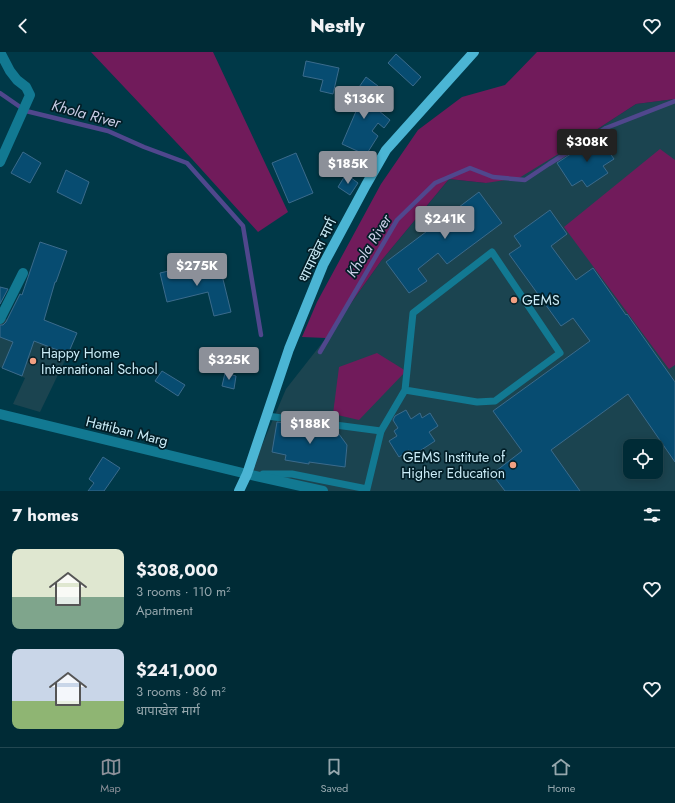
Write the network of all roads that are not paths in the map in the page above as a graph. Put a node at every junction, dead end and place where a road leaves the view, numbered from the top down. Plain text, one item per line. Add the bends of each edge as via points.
1 (0, 52) edge
2 (474, 52) edge
3 (0, 162) edge
4 (23, 273) dead end
5 (0, 319) edge
6 (404, 390) junction
7 (0, 414) edge
8 (267, 416) junction
9 (381, 431) junction
10 (247, 474) junction
11 (368, 490) edge
12 (239, 491) edge
13 (323, 491) edge

1 - 3 street via 10,71 26,87 30,96
2 - 8 main road, धापाखेल मार्ग via 386,150 366,185 323,265 289,349
4 - 5 street
6 - 6 lane via 413,313 492,252 560,353 495,401 476,402
6 - 9 lane
7 - 10 street, Hattiban Marg
8 - 9 lane
8 - 10 main road, धापाखेल मार्ग
9 - 11 lane
10 - 11 lane via 292,474
10 - 12 main road, धापाखेल मार्ग
10 - 13 street, Hattiban Marg

